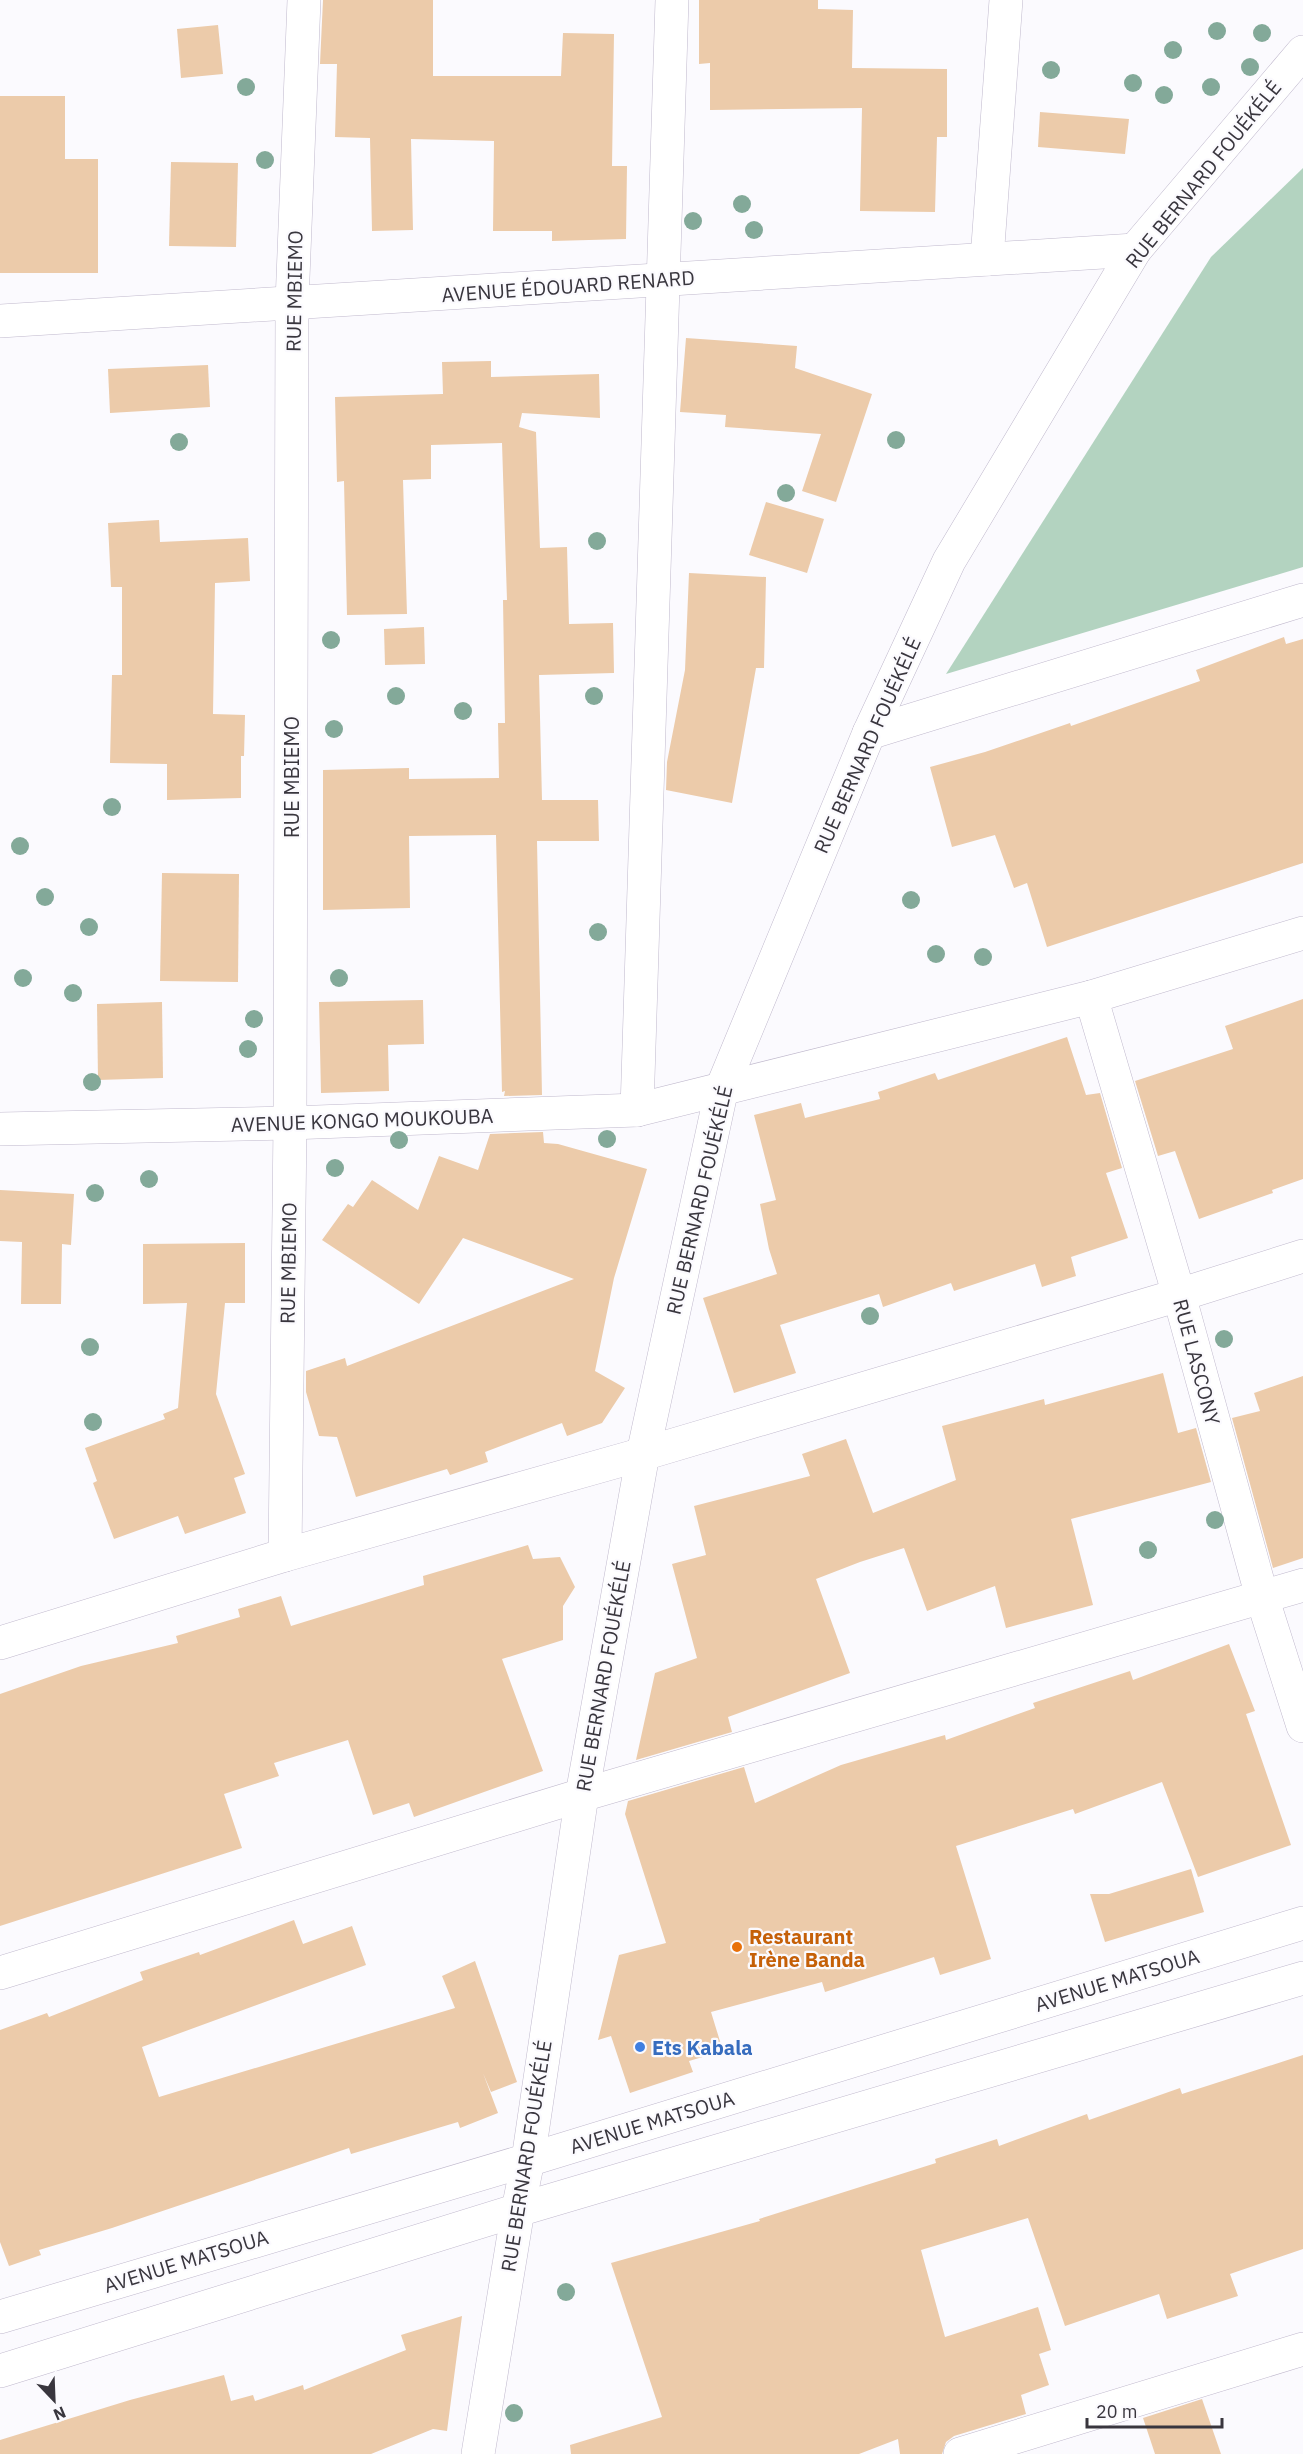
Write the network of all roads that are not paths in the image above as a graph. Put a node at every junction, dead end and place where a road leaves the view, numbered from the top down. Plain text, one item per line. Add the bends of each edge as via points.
1 (304, 0) edge
2 (672, 0) edge
3 (1006, 0) edge
4 (1303, 52) edge
5 (1135, 250) junction
6 (987, 259) junction
7 (663, 280) junction
8 (292, 303) junction
9 (0, 321) edge
10 (1303, 600) edge
11 (869, 733) junction
12 (1303, 933) edge
13 (1091, 997) junction
14 (722, 1088) junction
15 (637, 1110) junction
16 (290, 1123) junction
17 (0, 1129) edge
18 (1303, 1256) edge
19 (1179, 1295) junction
20 (643, 1454) junction
21 (285, 1555) junction
22 (1303, 1585) edge
23 (1262, 1597) junction
24 (0, 1643) edge
25 (1303, 1726) edge
26 (582, 1795) junction
27 (1303, 1923) edge
28 (0, 1973) edge
29 (1303, 1978) edge
30 (528, 2160) junction
31 (518, 2210) junction
32 (0, 2317) edge
33 (1303, 2349) edge
34 (0, 2371) edge
35 (478, 2454) edge
36 (960, 2454) edge

1 - 8 street, RUE MBIEMO
2 - 7 street
3 - 6 street
4 - 5 street, RUE BERNARD FOUÉKÉLÉ
5 - 6 street, AVENUE ÉDOUARD RENARD
5 - 11 street, RUE BERNARD FOUÉKÉLÉ via 949,561
6 - 7 street, AVENUE ÉDOUARD RENARD
7 - 8 street, AVENUE ÉDOUARD RENARD
7 - 15 street
8 - 9 street, AVENUE ÉDOUARD RENARD
8 - 16 street, RUE MBIEMO
10 - 11 street
11 - 14 street, RUE BERNARD FOUÉKÉLÉ
12 - 13 street, AVENUE KONGO MOUKOUBA
13 - 14 street, AVENUE KONGO MOUKOUBA
13 - 19 street, RUE LASCONY
14 - 15 street, AVENUE KONGO MOUKOUBA
14 - 20 street, RUE BERNARD FOUÉKÉLÉ
15 - 16 street, AVENUE KONGO MOUKOUBA
16 - 17 street, AVENUE KONGO MOUKOUBA
16 - 21 street, RUE MBIEMO
18 - 19 street
19 - 20 street
19 - 23 street, RUE LASCONY
20 - 21 street
20 - 26 street, RUE BERNARD FOUÉKÉLÉ
21 - 24 street
22 - 23 street
23 - 25 street, RUE LASCONY
23 - 26 street
26 - 28 street
26 - 30 street, RUE BERNARD FOUÉKÉLÉ
27 - 30 street, AVENUE MATSOUA
29 - 31 street
30 - 31 street, RUE BERNARD FOUÉKÉLÉ
30 - 32 street, AVENUE MATSOUA
31 - 34 street
31 - 35 street, RUE BERNARD FOUÉKÉLÉ
33 - 36 street

